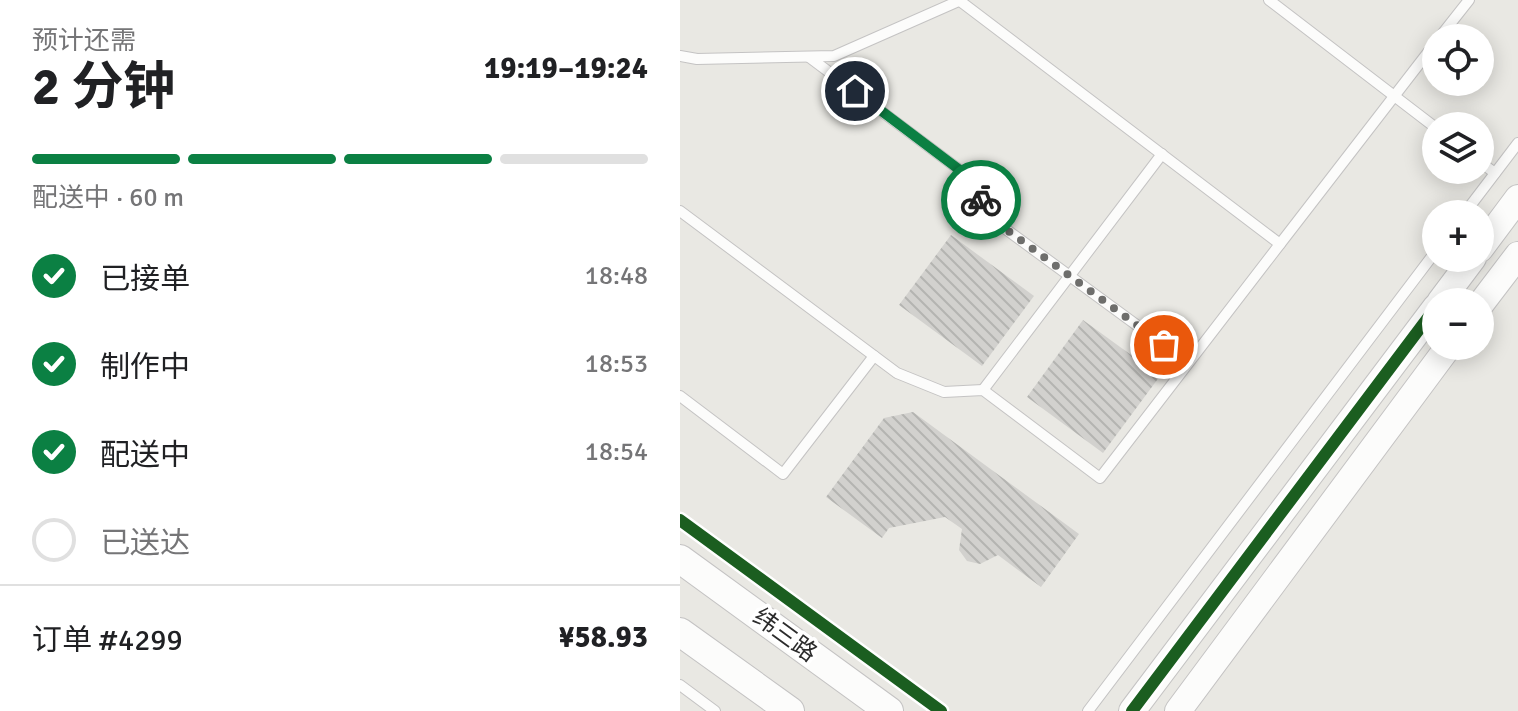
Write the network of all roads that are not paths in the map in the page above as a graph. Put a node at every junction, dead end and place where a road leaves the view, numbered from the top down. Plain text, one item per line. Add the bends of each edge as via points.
1 (961, 0) edge
2 (1269, 0) edge
3 (1469, 0) edge
4 (1450, 24) edge
5 (680, 56) edge
6 (809, 57) junction
7 (1422, 60) edge
8 (1394, 96) junction
9 (1422, 117) edge
10 (1518, 143) edge
11 (1162, 154) junction
12 (1495, 173) joint
13 (1518, 198) edge
14 (1475, 200) edge
15 (680, 211) edge
16 (1494, 230) edge
17 (1280, 244) junction
18 (1518, 255) edge
19 (1422, 270) edge
20 (1069, 276) junction
21 (1493, 288) edge
22 (1422, 326) edge
23 (874, 356) junction
24 (1439, 360) edge
25 (1187, 362) junction
26 (983, 390) junction
27 (680, 396) edge
28 (680, 520) edge
29 (680, 559) edge
30 (680, 632) edge
31 (680, 685) edge
32 (715, 711) edge
33 (790, 711) edge
34 (889, 711) edge
35 (941, 711) edge
36 (1088, 711) edge
37 (1132, 711) edge
38 (1178, 711) edge

1 - 6 lane via 834,56
1 - 11 lane
2 - 8 lane
3 - 4 lane
5 - 6 lane
6 - 20 lane via 969,177 996,222
7 - 8 lane
8 - 9 lane
8 - 17 lane
10 - 12 lane
11 - 17 lane
11 - 20 lane
12 - 14 lane
13 - 16 street
15 - 23 lane
17 - 25 lane
18 - 21 street
19 - 36 lane
20 - 25 lane
20 - 26 lane
22 - 37 street
23 - 26 lane via 897,373 944,392
23 - 27 lane via 783,474
24 - 38 street
25 - 26 lane via 1100,478
28 - 35 lane
29 - 34 main road, 纬三路
30 - 33 main road
31 - 32 lane

